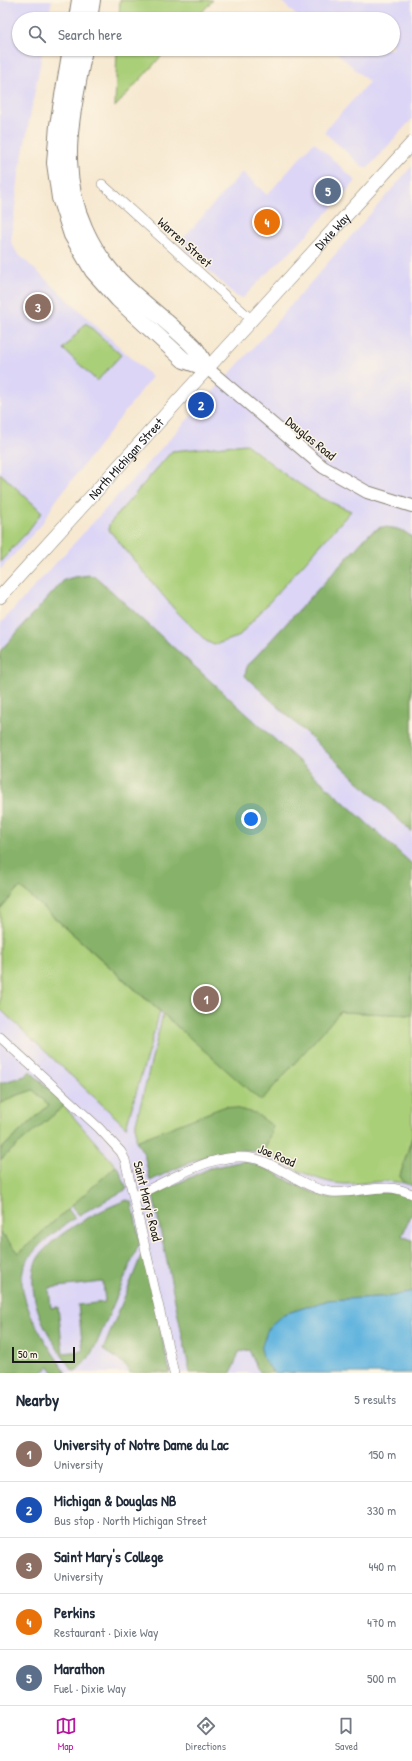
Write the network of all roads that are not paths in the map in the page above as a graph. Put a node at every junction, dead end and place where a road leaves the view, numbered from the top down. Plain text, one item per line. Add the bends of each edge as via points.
1 (80, 0) edge
2 (92, 0) edge
3 (77, 12) edge
4 (90, 12) edge
5 (70, 56) edge
6 (83, 56) edge
7 (412, 143) edge
8 (102, 184) dead end
9 (251, 320) junction
10 (207, 368) junction
11 (412, 506) edge
12 (0, 596) edge
13 (0, 1037) edge
14 (412, 1194) edge
15 (135, 1196) junction
16 (174, 1373) edge

1 - 3 highway
2 - 4 highway
5 - 10 highway via 58,125 56,163 60,198 72,235 93,271 118,299 184,360
6 - 10 highway via 72,121 69,160 79,216 97,253 108,268 195,348
7 - 9 main road, Dixie Way
8 - 9 street, Warren Street
9 - 10 main road, North Michigan Street
10 - 11 street, Douglas Road via 323,467 368,492
10 - 12 main road, North Michigan Street
13 - 15 street, Saint Mary's Road via 99,1128 121,1152
14 - 15 street, Joe Road via 390,1188 324,1191 262,1161 236,1156 189,1170
15 - 16 street, Saint Mary's Road

